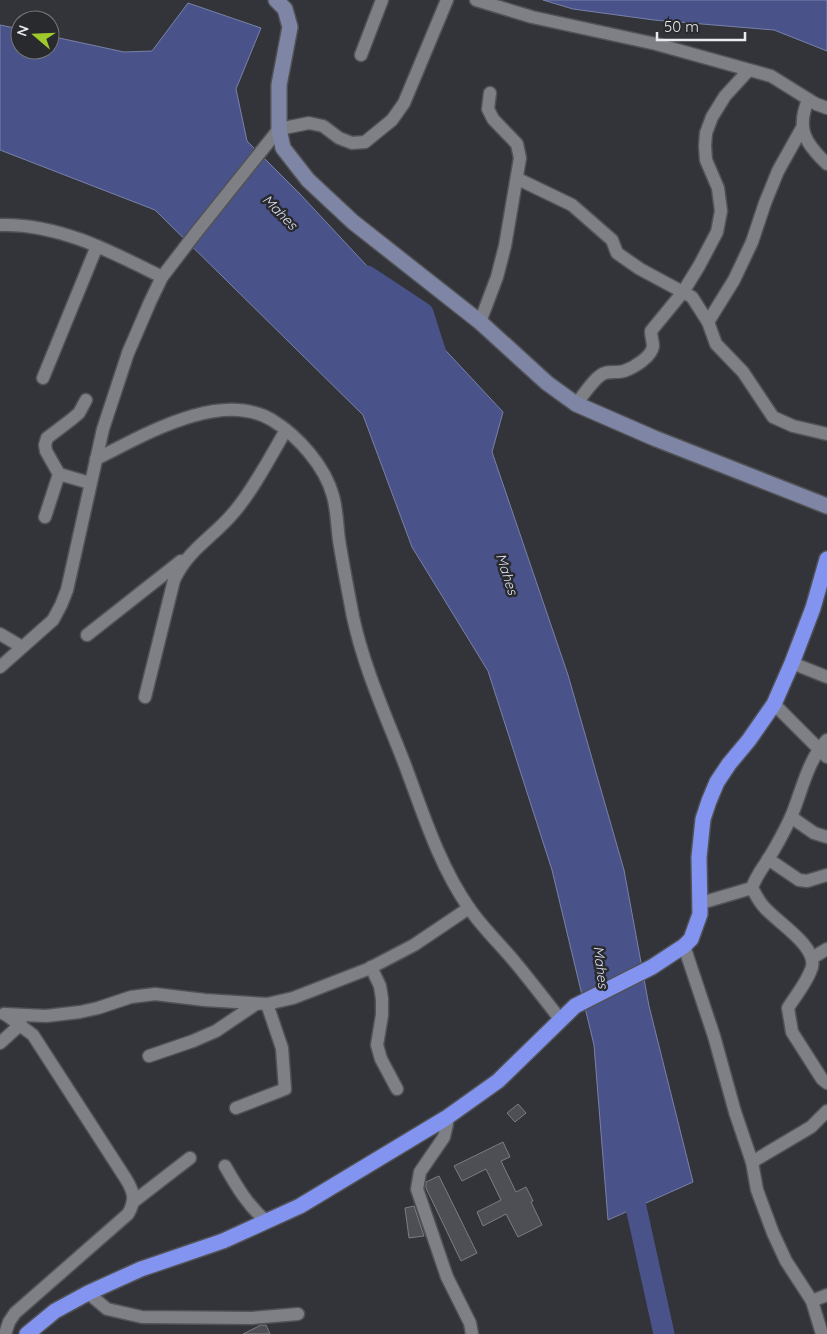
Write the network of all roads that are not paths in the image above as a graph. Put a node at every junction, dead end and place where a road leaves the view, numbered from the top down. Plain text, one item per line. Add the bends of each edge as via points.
1 (278, 0) edge
2 (382, 0) edge
3 (447, 0) edge
4 (476, 0) edge
5 (361, 55) dead end
6 (748, 71) junction
7 (490, 93) dead end
8 (808, 100) junction
9 (827, 108) edge
10 (802, 128) junction
11 (279, 130) junction
12 (827, 164) edge
13 (518, 179) junction
14 (0, 225) edge
15 (97, 246) junction
16 (162, 277) junction
17 (683, 292) junction
18 (480, 322) junction
19 (708, 322) junction
20 (43, 378) dead end
21 (86, 400) dead end
22 (576, 404) junction
23 (286, 430) junction
24 (827, 434) edge
25 (96, 460) junction
26 (59, 474) junction
27 (90, 483) junction
28 (827, 506) edge
29 (45, 517) dead end
30 (190, 554) junction
31 (827, 559) edge
32 (0, 634) edge
33 (87, 636) dead end
34 (22, 647) junction
35 (792, 663) junction
36 (0, 667) edge
37 (827, 677) edge
38 (144, 697) dead end
39 (774, 704) junction
40 (824, 749) edge
41 (790, 817) junction
42 (827, 837) edge
43 (768, 860) junction
44 (827, 875) edge
45 (752, 888) junction
46 (701, 903) junction
47 (469, 908) junction
48 (684, 946) junction
49 (827, 949) edge
50 (812, 958) junction
51 (371, 967) junction
52 (262, 1004) junction
53 (2, 1013) edge
54 (560, 1019) junction
55 (21, 1024) junction
56 (0, 1042) edge
57 (149, 1056) dead end
58 (827, 1083) edge
59 (397, 1089) dead end
60 (236, 1108) dead end
61 (827, 1111) edge
62 (446, 1118) junction
63 (190, 1158) dead end
64 (752, 1162) junction
65 (226, 1166) dead end
66 (134, 1202) junction
67 (267, 1222) junction
68 (88, 1293) junction
69 (827, 1295) edge
70 (812, 1301) junction
71 (298, 1314) dead end
72 (5, 1334) edge
73 (27, 1334) edge
74 (472, 1334) edge
75 (822, 1334) edge

1 - 11 street via 285,9 290,27 279,85
2 - 5 street
3 - 11 street via 404,103 392,120 365,142 352,143 323,126 309,123
4 - 6 street via 532,17 656,44
6 - 8 street via 771,76
6 - 17 street via 725,96 706,133 706,160 718,188 721,211 717,232
7 - 13 street via 488,109 493,119 516,144 520,158
8 - 9 street
8 - 10 street
10 - 12 street via 807,143
10 - 19 street via 778,171 734,280
11 - 16 street
11 - 18 street via 282,148 308,180 353,222
13 - 17 street via 572,205 612,240 617,252 640,269
13 - 18 street via 497,277
14 - 15 street via 38,228
15 - 16 street
15 - 20 street
16 - 25 street via 128,353
17 - 19 street via 692,298
17 - 22 street via 651,332 651,353 624,371 598,377
18 - 22 street via 547,383
19 - 24 street via 716,344 743,372 773,418
21 - 26 street via 79,413 47,438 44,445
22 - 28 street
23 - 25 street via 256,413 214,411 168,424
23 - 30 street via 234,512
23 - 47 street via 317,463 333,495 352,610 366,665 443,863
25 - 27 street
26 - 27 street
26 - 29 street
27 - 34 street via 62,605 54,620
30 - 33 street
30 - 38 street via 174,580
31 - 35 highway
32 - 34 street
34 - 36 street
35 - 37 street
35 - 39 highway
39 - 40 street
39 - 46 highway via 725,770 709,801 703,819 699,857
40 - 41 street via 800,788
41 - 42 street via 814,833
41 - 43 street
43 - 44 street via 799,880
43 - 45 street
45 - 46 street
45 - 50 street via 765,908 808,949
46 - 48 highway via 696,928
47 - 51 street via 414,945
47 - 54 street
48 - 54 highway via 652,967 575,1006
48 - 64 street
49 - 50 street
50 - 58 street via 808,976 788,1008 792,1032
51 - 52 street via 293,998
51 - 59 street via 382,999 377,1045
52 - 53 street via 155,994 131,997 80,1012 46,1016
52 - 57 street via 216,1031
52 - 60 street via 282,1048 285,1089
53 - 55 street
54 - 62 highway via 498,1081
55 - 56 street
55 - 66 street via 33,1035 126,1179 134,1194
61 - 64 street via 811,1127
62 - 67 highway via 300,1206
62 - 74 street via 444,1137 420,1172 417,1189 446,1277 470,1323
63 - 66 street
64 - 70 street via 757,1190 773,1233 786,1261
65 - 67 street via 244,1198
66 - 72 street via 128,1214 15,1313
67 - 68 highway via 141,1269
68 - 71 street via 107,1308 142,1317 252,1318
68 - 73 highway via 56,1311
69 - 70 street
70 - 75 street

